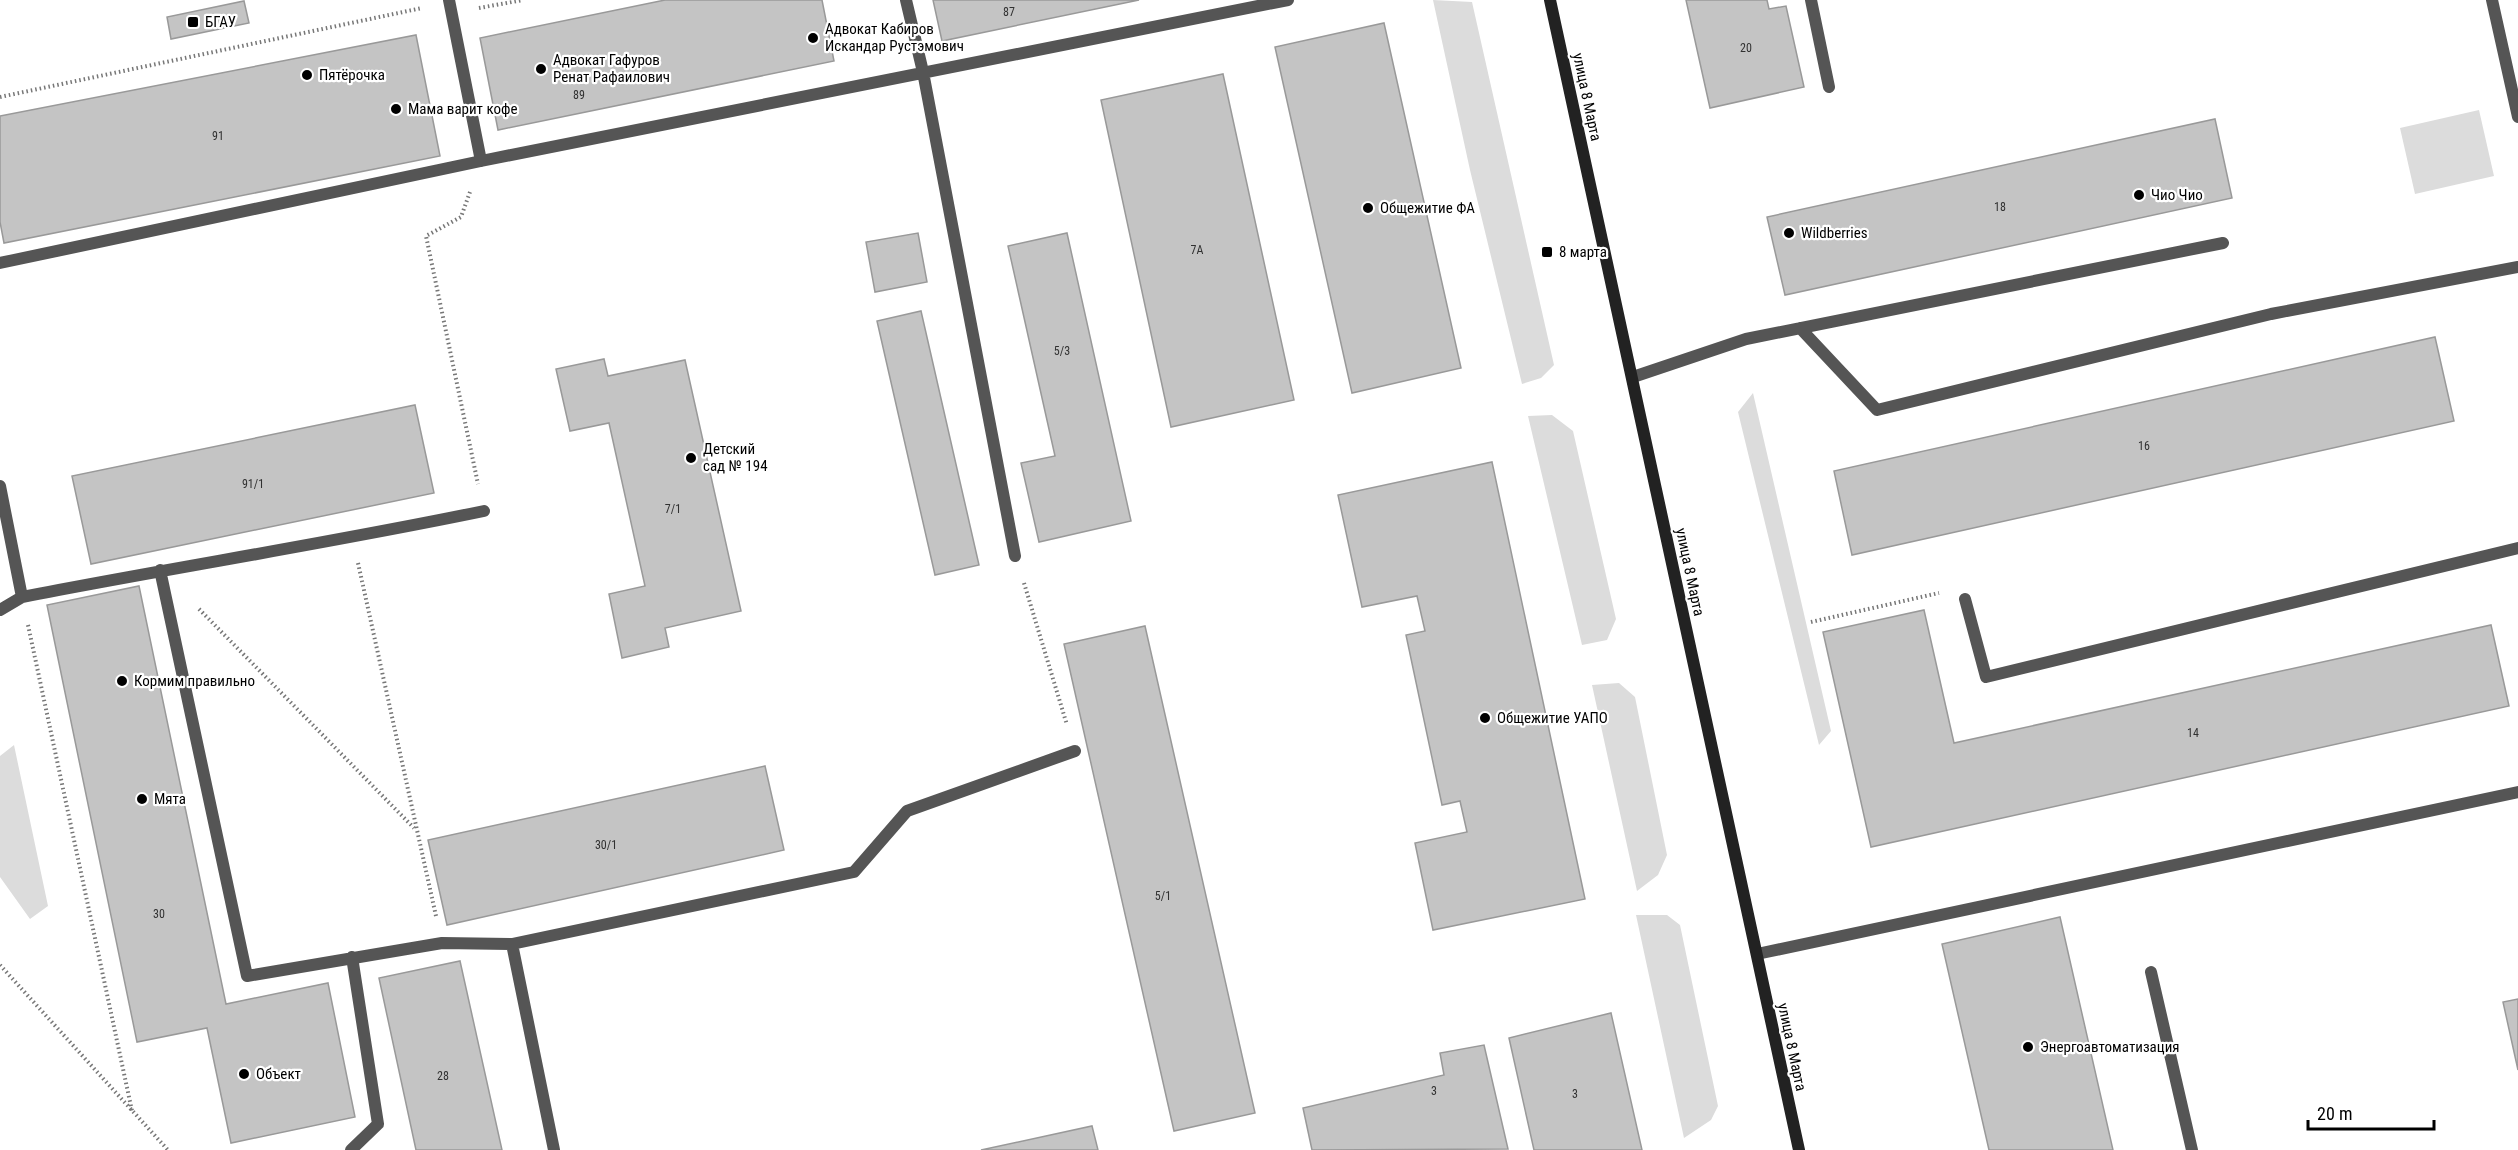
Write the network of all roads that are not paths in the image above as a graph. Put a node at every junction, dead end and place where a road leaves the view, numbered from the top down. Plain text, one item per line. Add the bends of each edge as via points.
1 (906, 0) edge
2 (1288, 0) edge
3 (1550, 0) edge
4 (1811, 0) edge
5 (2492, 0) edge
6 (449, 1) edge
7 (923, 72) junction
8 (1829, 87) dead end
9 (2518, 117) edge
10 (481, 161) junction
11 (2223, 243) dead end
12 (0, 262) edge
13 (2518, 267) edge
14 (1800, 328) junction
15 (1633, 377) junction
16 (0, 486) edge
17 (484, 511) road end
18 (2518, 548) edge
19 (1015, 556) road end
20 (160, 570) junction
21 (22, 597) junction
22 (1965, 599) road end
23 (0, 610) edge
24 (1076, 751) road end
25 (2518, 792) edge
26 (512, 944) junction
27 (1757, 954) junction
28 (352, 957) junction
29 (2151, 972) dead end
30 (351, 1150) edge
31 (554, 1150) edge
32 (1799, 1150) edge
33 (2192, 1150) edge

1 - 7 lane
2 - 7 lane
3 - 15 main road, улица 8 Марта
4 - 8 lane
5 - 9 lane
6 - 10 lane
7 - 10 lane
7 - 19 lane
10 - 12 lane
11 - 14 lane
13 - 14 lane via 2271,314 1876,410
14 - 15 lane via 1746,339
15 - 27 main road, улица 8 Марта
16 - 21 lane
17 - 20 lane via 352,539
18 - 22 lane via 1986,676
20 - 21 lane
20 - 28 lane via 247,976
21 - 23 lane
24 - 26 lane via 907,811 854,872
25 - 27 lane
26 - 28 lane via 442,943
26 - 31 lane
27 - 32 main road, улица 8 Марта
28 - 30 lane via 378,1124
29 - 33 lane

